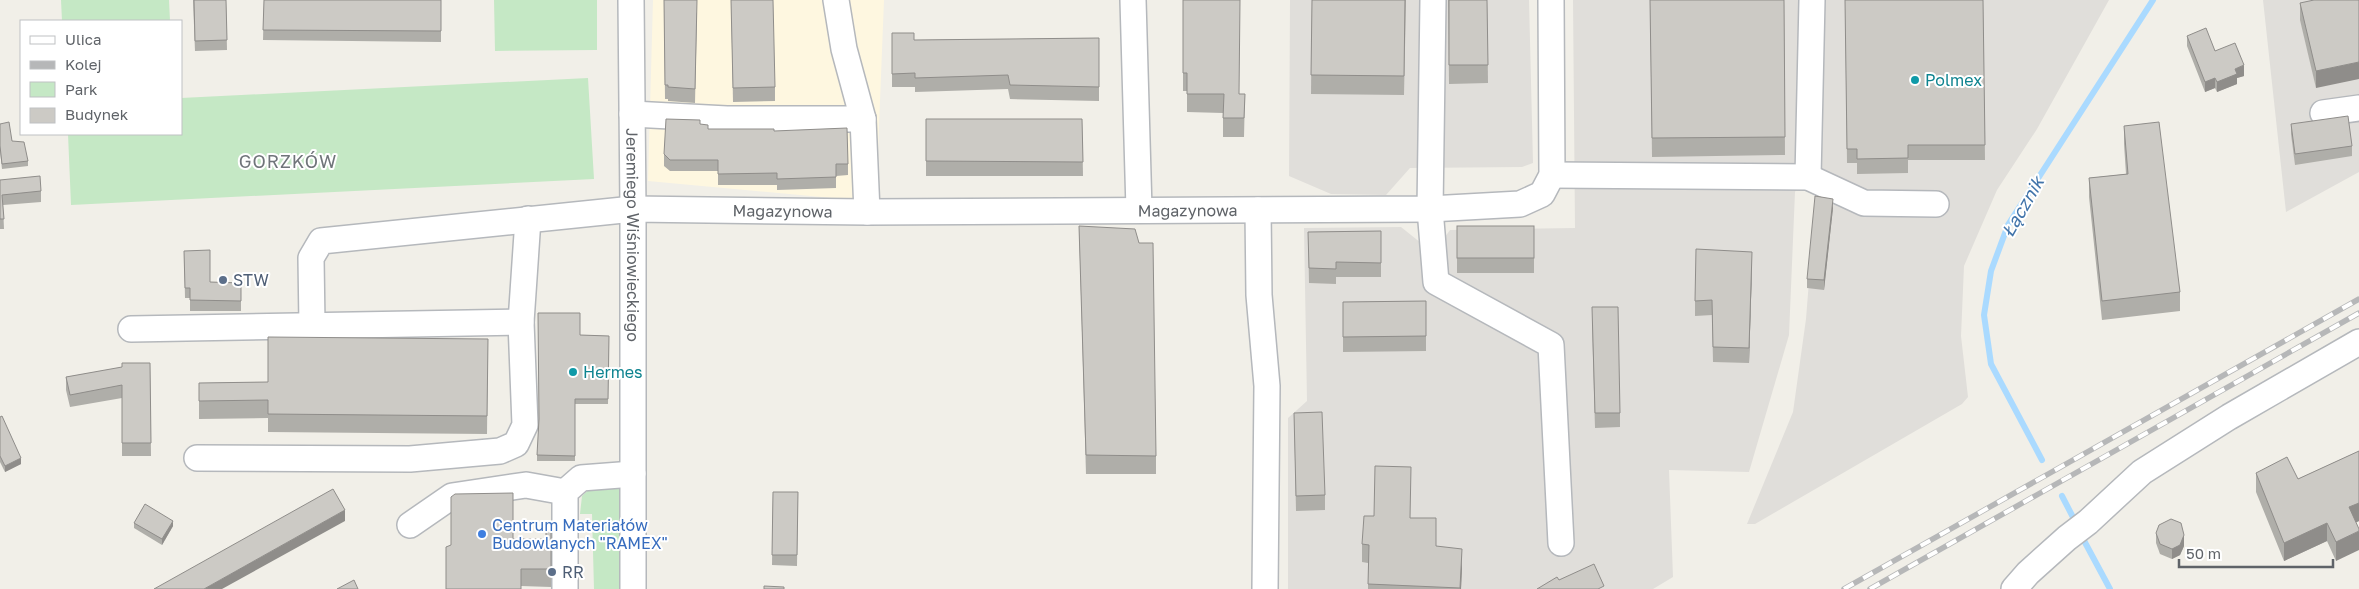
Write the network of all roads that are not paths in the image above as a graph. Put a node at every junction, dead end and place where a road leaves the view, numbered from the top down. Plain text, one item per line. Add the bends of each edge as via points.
1 (631, 0) edge
2 (836, 0) edge
3 (1133, 0) edge
4 (1433, 0) edge
5 (1550, 0) edge
6 (1812, 0) edge
7 (2359, 108) edge
8 (2323, 113) dead end
9 (632, 114) junction
10 (863, 119) junction
11 (1552, 175) junction
12 (1808, 177) junction
13 (1936, 204) dead end
14 (633, 209) junction
15 (1430, 209) junction
16 (1139, 210) junction
17 (1258, 210) junction
18 (867, 212) junction
19 (528, 220) junction
20 (521, 322) junction
21 (312, 325) junction
22 (131, 329) dead end
23 (2359, 342) edge
24 (197, 458) dead end
25 (633, 474) junction
26 (565, 492) junction
27 (410, 525) dead end
28 (1561, 543) dead end
29 (565, 589) edge
30 (633, 589) edge
31 (1265, 589) edge
32 (2014, 589) edge

1 - 9 street, Jeremiego Wiśniowieckiego
2 - 10 street via 844,49
3 - 16 street
4 - 15 street
5 - 11 street
6 - 12 street
7 - 8 street
9 - 10 street
9 - 14 street, Jeremiego Wiśniowieckiego
10 - 18 street
11 - 12 street
11 - 15 street, Magazynowa via 1542,194 1520,204
12 - 13 street via 1864,202
14 - 18 street, Magazynowa
14 - 19 street, Magazynowa
14 - 25 street, Jeremiego Wiśniowieckiego
15 - 17 street, Magazynowa
15 - 28 street via 1436,282 1551,345
16 - 17 street, Magazynowa
16 - 18 street, Magazynowa
17 - 31 street via 1259,295 1266,386
19 - 20 street
19 - 21 street, Magazynowa via 320,241 311,258
20 - 21 street
20 - 24 street via 525,425 516,444 500,451 410,459
21 - 22 street
23 - 32 street via 2142,472
25 - 26 street via 582,478
25 - 30 street, Jeremiego Wiśniowieckiego
26 - 27 street via 526,485 452,496
26 - 29 street

